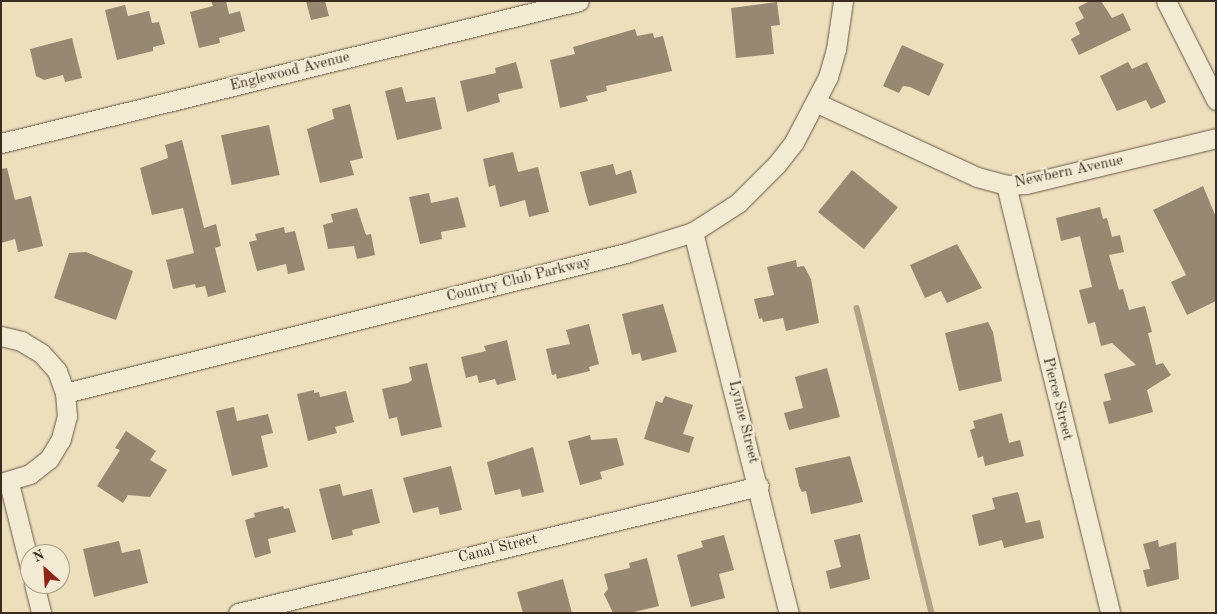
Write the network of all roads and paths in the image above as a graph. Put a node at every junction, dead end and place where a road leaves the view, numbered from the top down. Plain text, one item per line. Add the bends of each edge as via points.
1 (579, 1) edge
2 (842, 1) edge
3 (1166, 1) edge
4 (1216, 100) edge
5 (817, 104) junction
6 (1216, 138) edge
7 (1, 143) edge
8 (1006, 185) junction
9 (693, 232) junction
10 (1, 336) edge
11 (66, 394) junction
12 (5, 483) edge
13 (759, 486) junction
14 (23, 544) edge
15 (36, 594) edge
16 (41, 613) edge
17 (238, 613) edge
18 (789, 613) edge
19 (1110, 613) edge

1 - 7 street, Englewood Avenue
2 - 5 street, Country Club Parkway via 836,49
3 - 4 street
5 - 8 street, Newbern Avenue via 977,176
5 - 9 street, Country Club Parkway via 794,142 758,184 716,219
6 - 8 street, Newbern Avenue via 1026,184
8 - 19 street, Pierce Street
9 - 11 street, Country Club Parkway via 626,253
9 - 13 street, Lynne Street
10 - 11 street via 21,341 41,353 57,371
11 - 12 street via 67,416 61,439 48,459 30,474
12 - 14 street
13 - 17 street, Canal Street
13 - 18 street, Lynne Street
15 - 16 street

